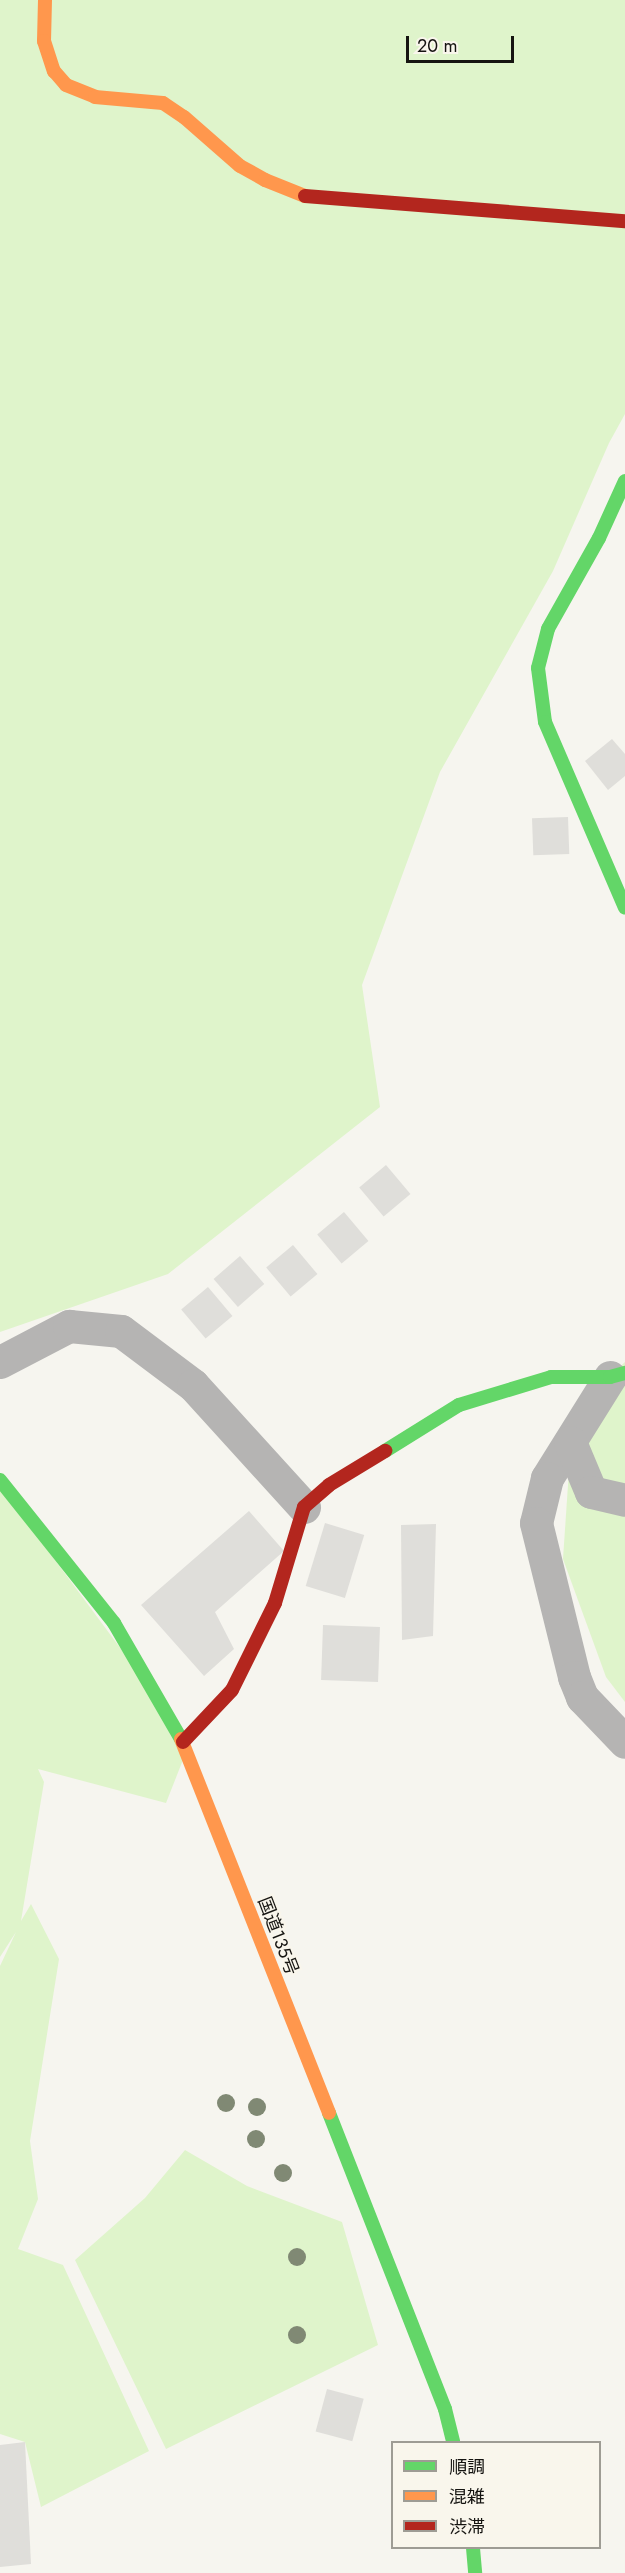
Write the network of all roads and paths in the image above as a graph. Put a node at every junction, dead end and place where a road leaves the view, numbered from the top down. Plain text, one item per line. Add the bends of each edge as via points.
1 (45, 0) edge
2 (624, 221) edge
3 (625, 481) edge
4 (625, 908) edge
5 (0, 1362) edge
6 (618, 1375) edge
7 (570, 1442) junction
8 (0, 1480) edge
9 (625, 1500) edge
10 (304, 1507) junction
11 (183, 1742) junction
12 (625, 1742) edge
13 (453, 2441) edge
14 (473, 2549) edge
15 (475, 2573) edge

1 - 2 main road via 44,41 54,71 66,85 94,97 163,104 184,117 240,166 305,196
3 - 4 main road via 599,538 548,629 538,668 545,722
5 - 10 street via 69,1326 121,1331 193,1385
6 - 7 street
6 - 10 main road via 551,1377 459,1405 329,1485
7 - 9 street via 591,1492
7 - 12 street via 547,1478 536,1523 582,1697
8 - 11 main road, 国道135号 via 114,1623
10 - 11 main road via 275,1604 232,1690
11 - 13 main road, 国道135号 via 445,2409
14 - 15 main road

